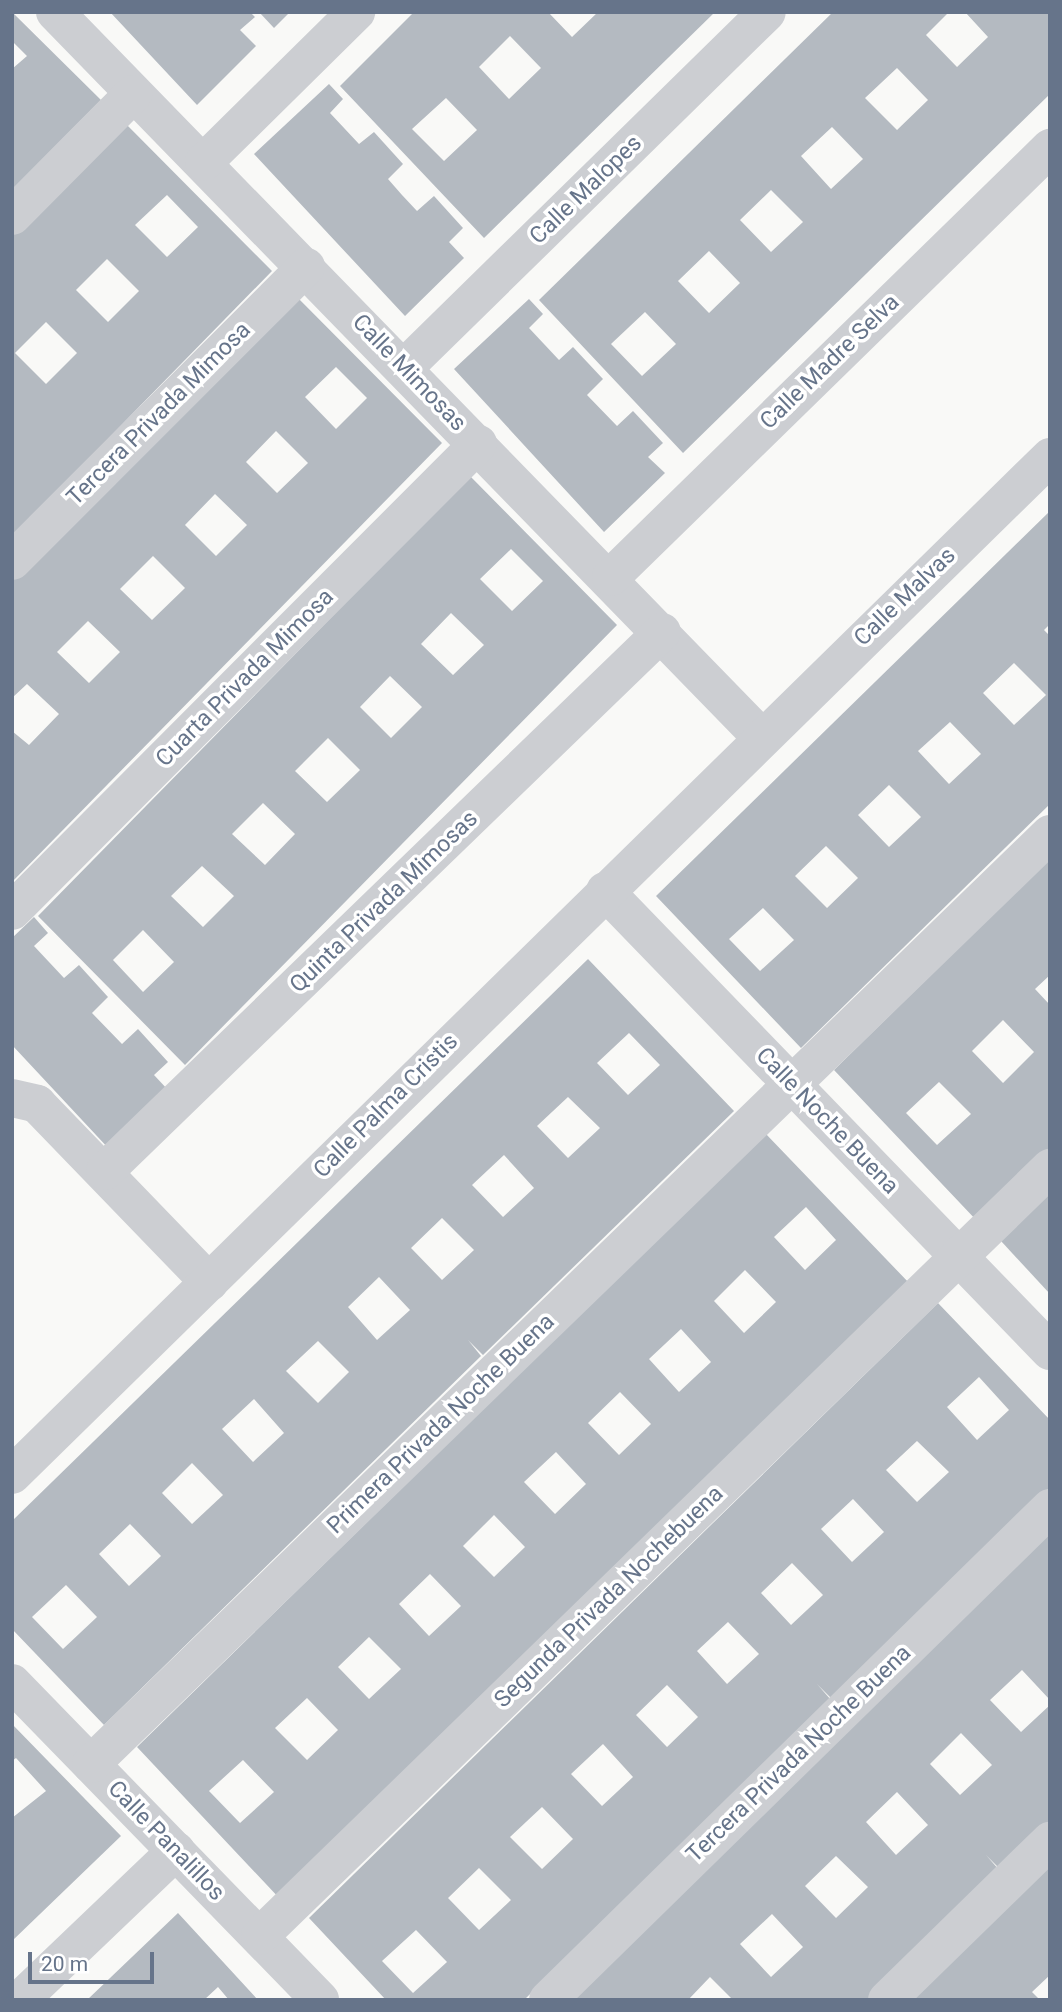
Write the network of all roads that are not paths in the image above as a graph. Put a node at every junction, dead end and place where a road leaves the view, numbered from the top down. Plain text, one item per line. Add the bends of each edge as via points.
1 (55, 12) edge
2 (356, 12) edge
3 (768, 12) edge
4 (133, 94) junction
5 (1050, 148) edge
6 (204, 162) junction
7 (12, 216) edge
8 (306, 267) junction
9 (404, 368) junction
10 (478, 444) junction
11 (1050, 457) edge
12 (12, 561) edge
13 (611, 577) junction
14 (662, 632) junction
15 (761, 737) junction
16 (1050, 834) edge
17 (605, 891) junction
18 (12, 911) edge
19 (791, 1084) junction
20 (12, 1098) edge
21 (1050, 1168) edge
22 (105, 1171) junction
23 (958, 1258) junction
24 (209, 1282) junction
25 (1050, 1351) edge
26 (12, 1475) edge
27 (1050, 1508) edge
28 (12, 1683) edge
29 (91, 1764) junction
30 (1050, 1841) edge
31 (176, 1851) junction
32 (260, 1936) junction
33 (20, 2000) edge
34 (320, 2000) edge
35 (548, 2000) edge
36 (887, 2000) edge

1 - 4 street, Calle Mimosas
2 - 6 street
3 - 9 street, Calle Malopes
4 - 6 street, Calle Mimosas
4 - 7 street
5 - 13 street, Calle Madre Selva
6 - 8 street, Calle Mimosas
8 - 9 street, Calle Mimosas
8 - 12 street, Tercera Privada Mimosa
9 - 10 street, Calle Mimosas
10 - 13 street, Calle Mimosas
10 - 18 street, Cuarta Privada Mimosa
11 - 15 street, Calle Malvas
13 - 14 street, Calle Mimosas
14 - 15 street, Calle Mimosas
14 - 22 street, Quinta Privada Mimosas
15 - 17 street, Calle Palma Cristis
16 - 19 street, Primera Privada Noche Buena
17 - 19 street, Calle Noche Buena
17 - 24 street, Calle Palma Cristis
19 - 23 street, Calle Noche Buena
19 - 29 street, Primera Privada Noche Buena
20 - 22 street via 37,1104
21 - 23 street, Segunda Privada Nochebuena
22 - 24 street
23 - 25 street, Calle Noche Buena
23 - 32 street, Segunda Privada Nochebuena
24 - 26 street, Calle Palma Cristis
27 - 35 street, Tercera Privada Noche Buena
28 - 29 street, Calle Panalillos
29 - 31 street, Calle Panalillos
30 - 36 street
31 - 32 street, Calle Panalillos
31 - 33 street
32 - 34 street, Calle Panalillos

